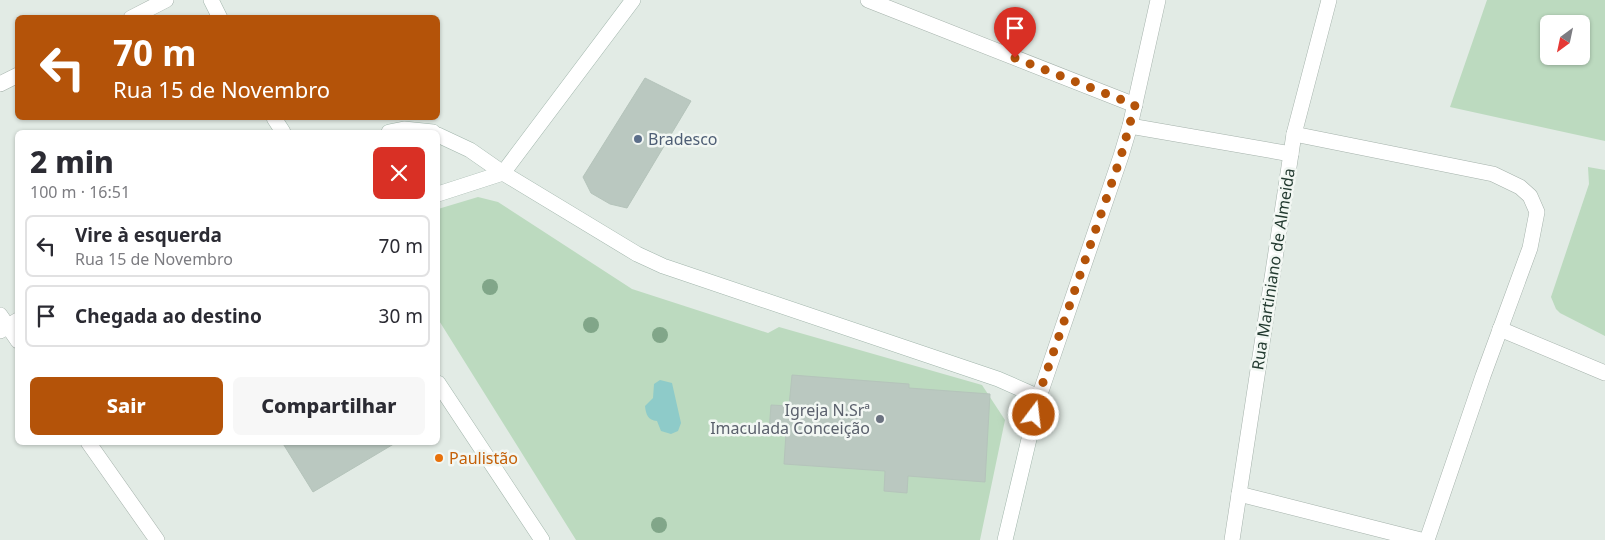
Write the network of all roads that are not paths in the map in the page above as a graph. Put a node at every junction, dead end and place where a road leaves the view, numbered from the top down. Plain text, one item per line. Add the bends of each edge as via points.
1 (166, 0) edge
2 (211, 0) edge
3 (633, 0) edge
4 (868, 0) edge
5 (1158, 0) edge
6 (1329, 0) edge
7 (137, 15) edge
8 (218, 15) edge
9 (15, 76) edge
10 (0, 84) edge
11 (1135, 105) junction
12 (1130, 126) junction
13 (399, 130) edge
14 (414, 130) edge
15 (1294, 134) junction
16 (440, 136) edge
17 (1291, 154) junction
18 (503, 173) junction
19 (440, 193) edge
20 (6, 323) edge
21 (1500, 329) junction
22 (15, 336) edge
23 (1605, 373) edge
24 (440, 386) edge
25 (1038, 397) junction
26 (90, 445) edge
27 (1239, 494) junction
28 (157, 540) edge
29 (542, 540) edge
30 (1005, 540) edge
31 (1232, 540) edge
32 (1421, 540) edge
33 (1427, 540) edge

1 - 7 street
2 - 8 street
3 - 18 street
4 - 11 street
5 - 11 street
6 - 15 street, Rua Martiniano de Almeida
9 - 10 street
11 - 12 street
12 - 17 street
12 - 25 street
13 - 14 street
15 - 17 street, Rua Martiniano de Almeida
15 - 21 street via 1493,174 1520,187 1530,196 1537,212 1530,248
16 - 18 street via 470,150
17 - 27 street, Rua Martiniano de Almeida
18 - 19 street
18 - 25 street via 637,254 663,266 998,379
20 - 22 street
21 - 23 street
21 - 33 street
24 - 29 street
25 - 30 street
26 - 28 street
27 - 31 street, Rua Martiniano de Almeida
27 - 32 street

